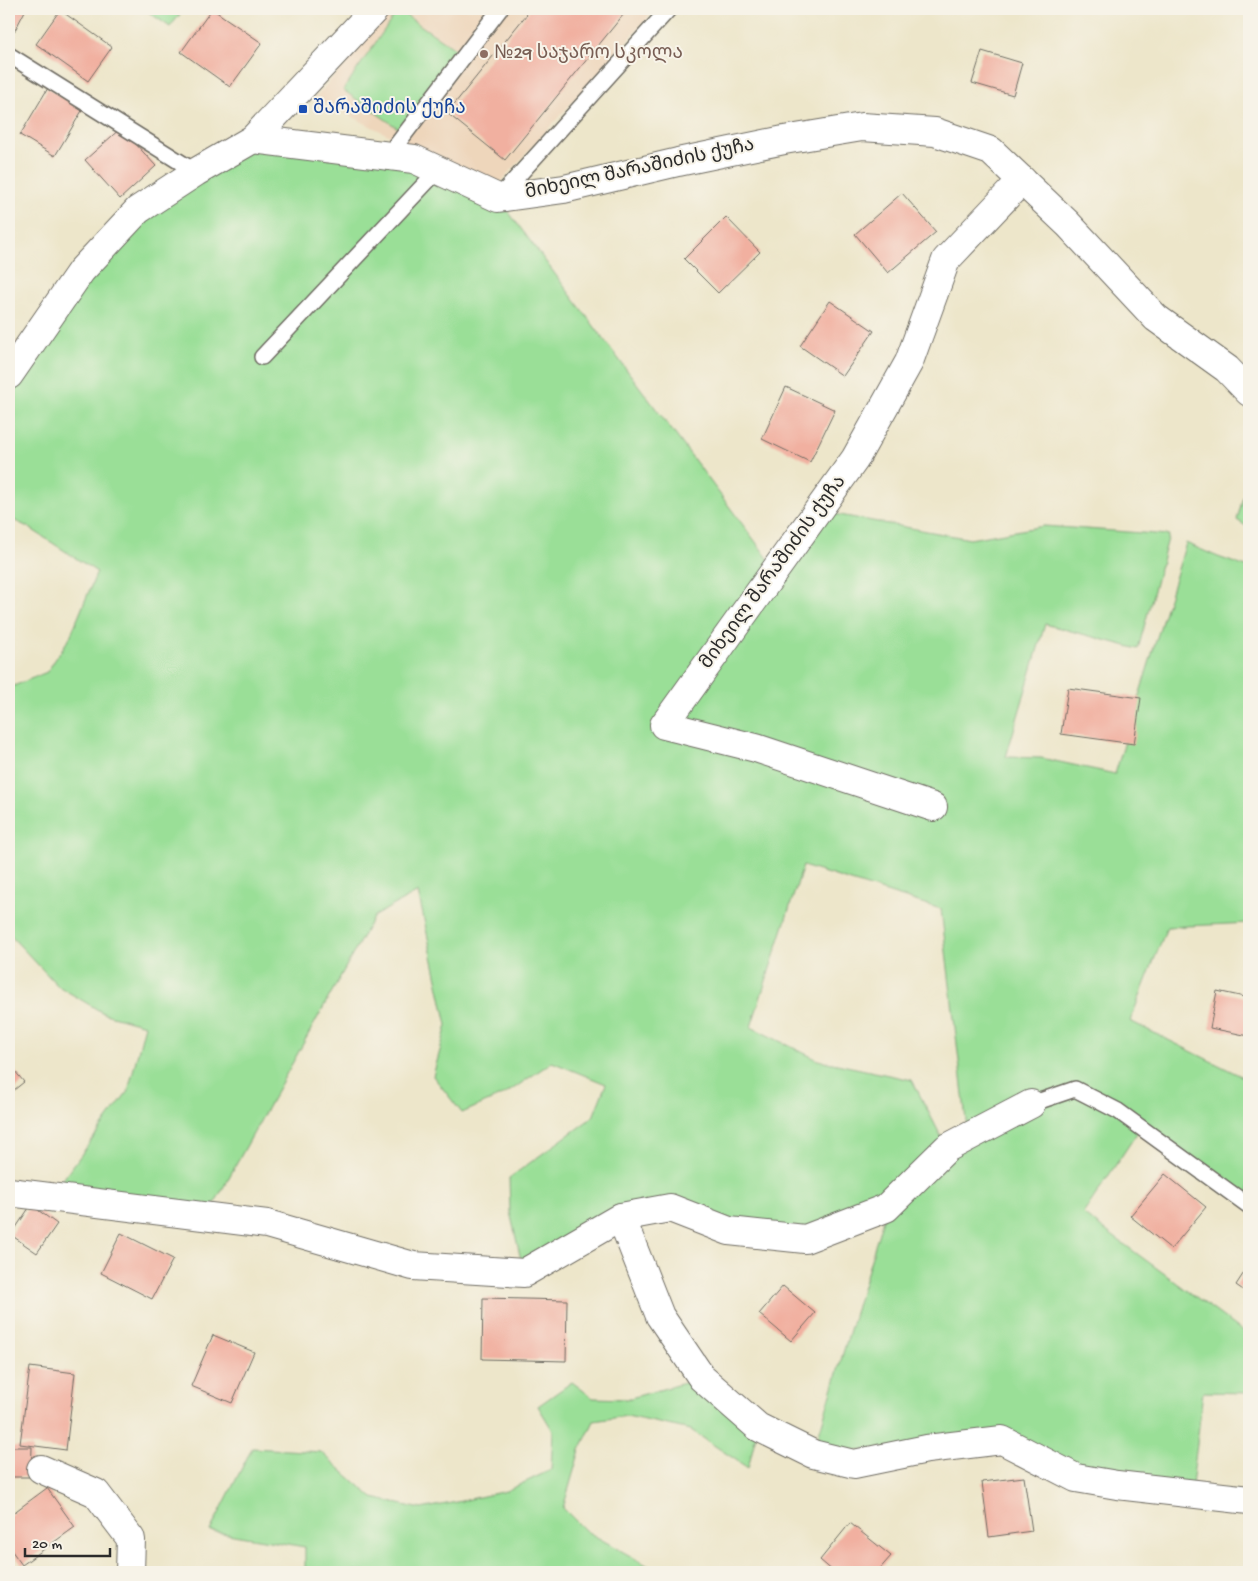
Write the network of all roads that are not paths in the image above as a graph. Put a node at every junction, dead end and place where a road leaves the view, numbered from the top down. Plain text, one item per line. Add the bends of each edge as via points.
1 (375, 9) edge
2 (500, 9) edge
3 (669, 9) edge
4 (9, 55) edge
5 (252, 139) junction
6 (388, 156) junction
7 (438, 170) junction
8 (196, 172) junction
9 (1022, 180) junction
10 (498, 198) junction
11 (262, 357) dead end
12 (9, 375) edge
13 (1249, 392) edge
14 (933, 808) dead end
15 (1031, 1104) joint
16 (9, 1192) edge
17 (1249, 1206) edge
18 (621, 1217) junction
19 (41, 1469) dead end
20 (1249, 1500) edge
21 (130, 1572) edge

1 - 5 street
2 - 6 lane
3 - 10 lane
4 - 8 lane
5 - 6 street
5 - 8 street
6 - 7 street via 414,159
7 - 10 street
7 - 11 lane
8 - 12 street via 138,210 81,271
9 - 10 street, მიხეილ შარაშიძის ქუჩა via 991,151 935,132 862,127 678,162 564,189
9 - 13 street, მიხეილ შარაშიძის ქუჩა via 1156,318 1226,369
9 - 14 street, მიხეილ შარაშიძის ქუჩა via 946,260 909,362 855,459 664,725 756,748
15 - 17 lane via 1075,1089 1118,1111
15 - 18 street via 947,1148 886,1208 805,1239 729,1231 670,1208
16 - 18 street via 267,1224 413,1266 524,1273
18 - 20 street via 660,1316 702,1378 758,1427 813,1454 854,1464 927,1448 1002,1440 1076,1478
19 - 21 street via 96,1493 131,1539

